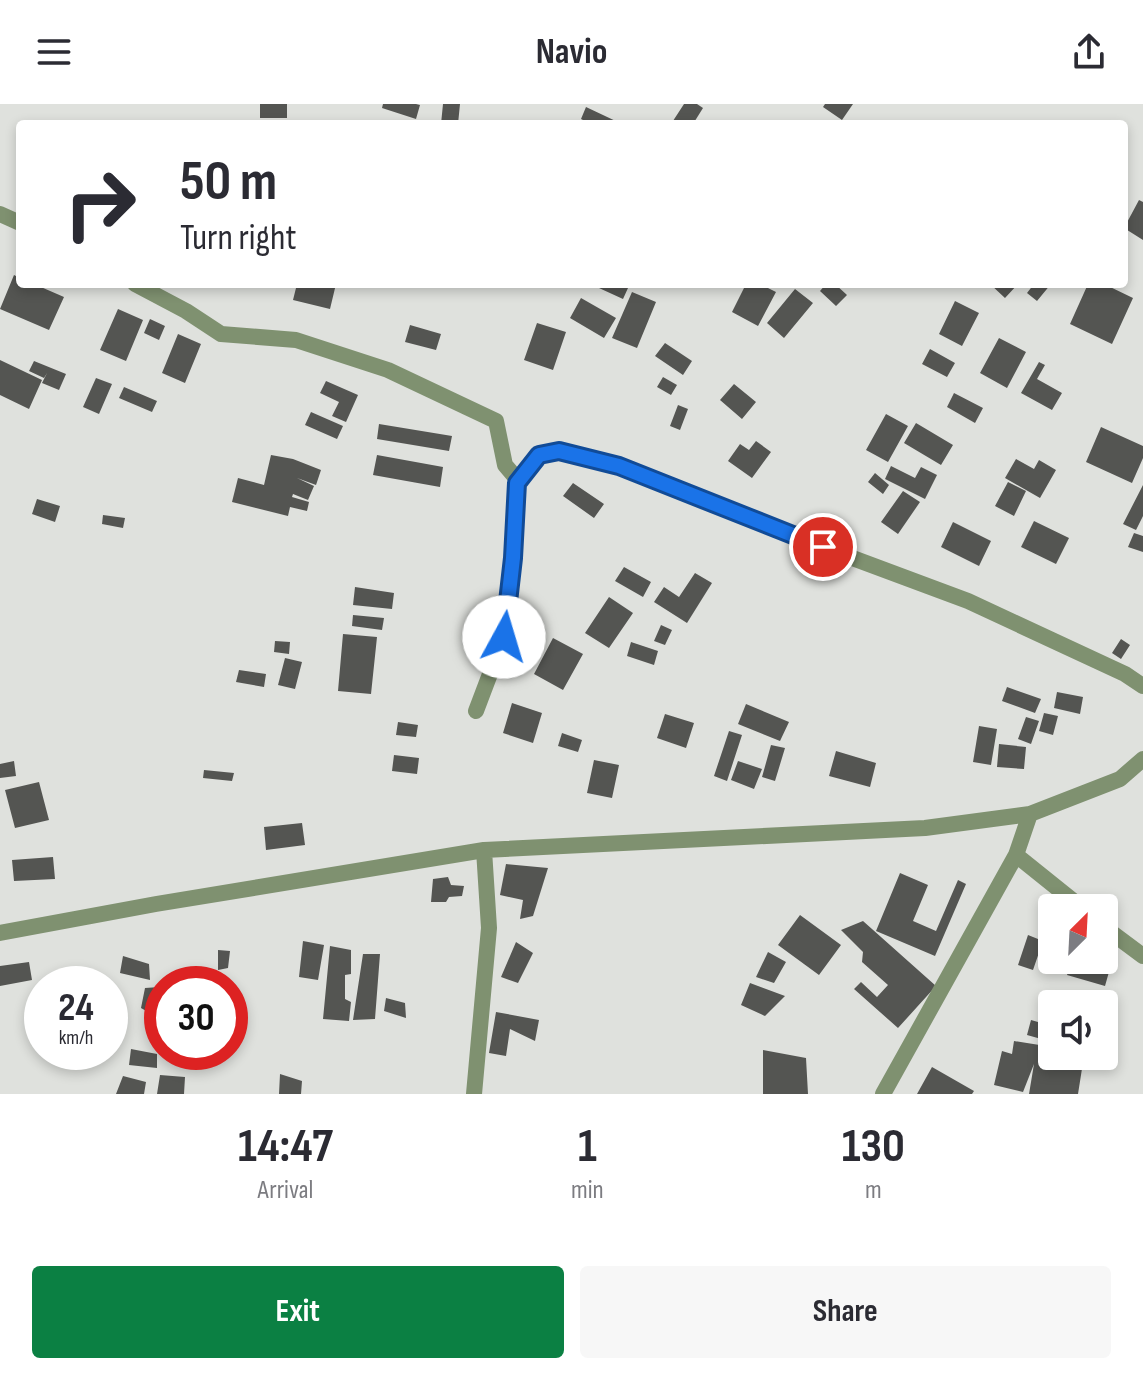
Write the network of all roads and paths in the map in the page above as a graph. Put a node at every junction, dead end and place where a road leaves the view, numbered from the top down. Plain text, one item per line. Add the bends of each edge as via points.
1 (143, 288) edge
2 (517, 483) junction
3 (1143, 686) edge
4 (476, 711) dead end
5 (1143, 759) edge
6 (1030, 814) junction
7 (484, 850) junction
8 (1016, 855) junction
9 (1065, 894) edge
10 (0, 933) edge
11 (1118, 937) edge
12 (1143, 956) edge
13 (474, 1094) edge
14 (883, 1094) edge

1 - 2 street via 221,334 296,340 388,370 468,406 496,421 505,465
2 - 3 street via 539,455 559,451 619,466 968,601
2 - 4 street via 504,637
5 - 6 street via 1120,779
6 - 7 street via 925,828
6 - 8 street
7 - 10 street
7 - 13 street via 489,928
8 - 9 street
8 - 14 street
11 - 12 street

